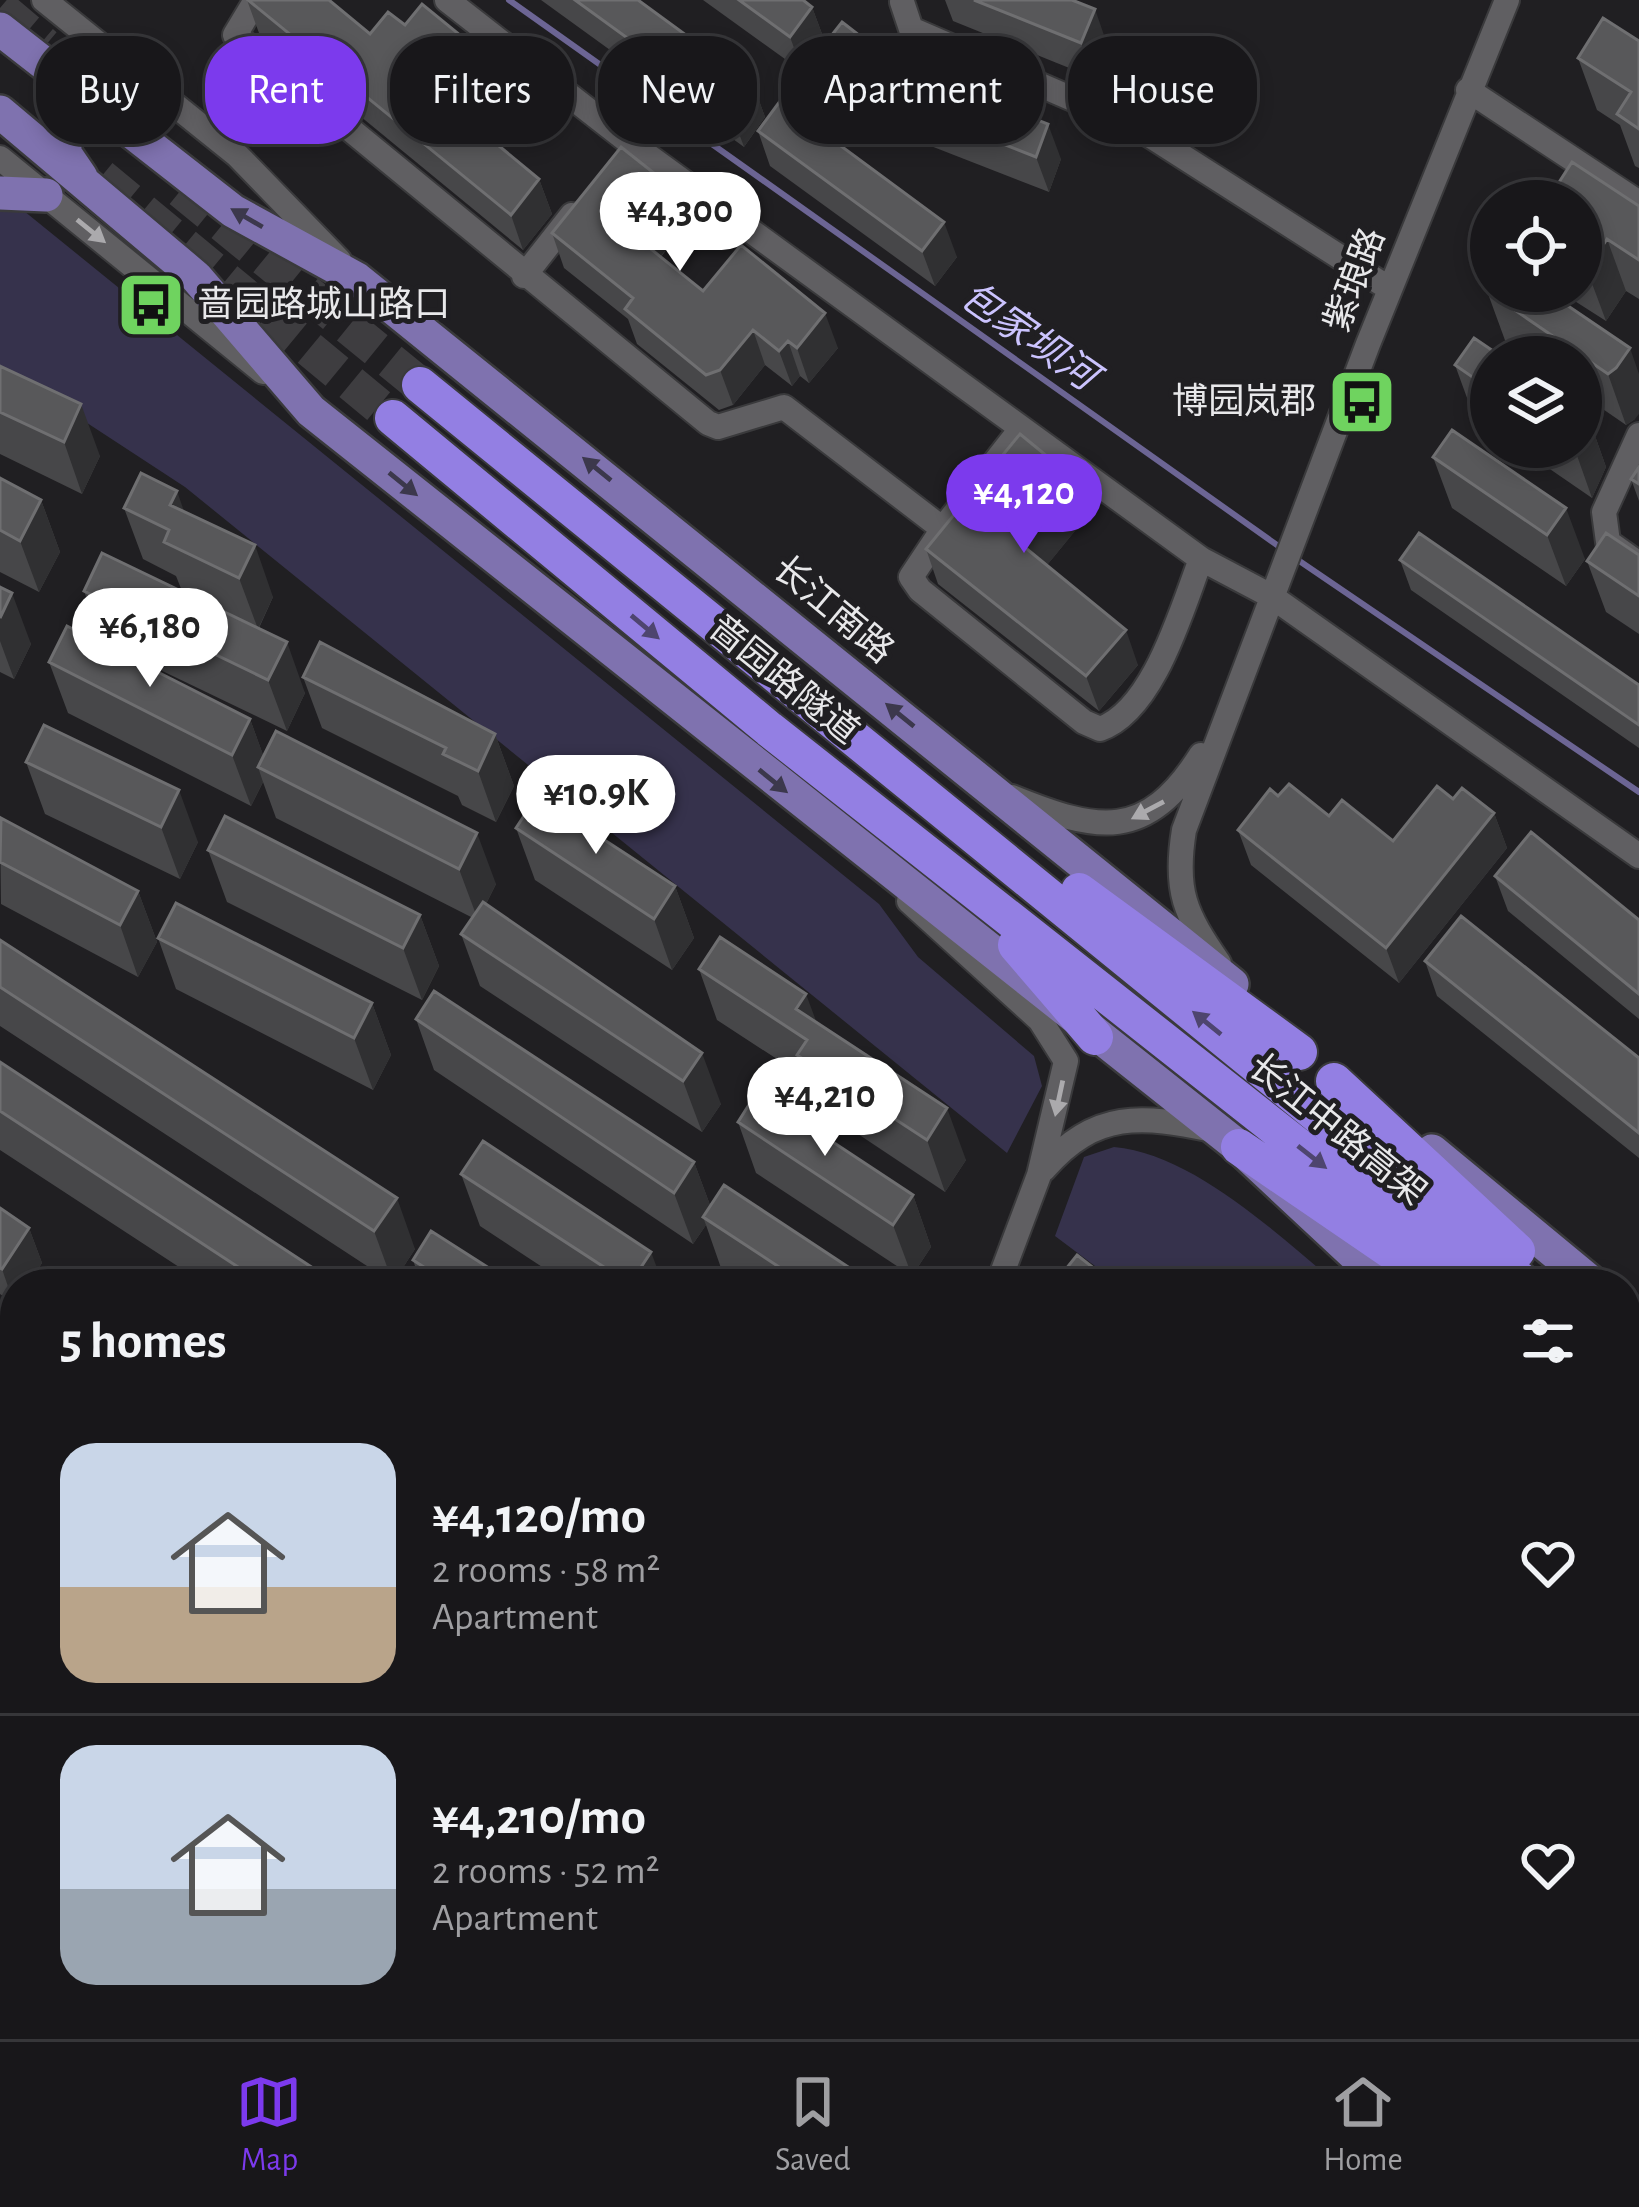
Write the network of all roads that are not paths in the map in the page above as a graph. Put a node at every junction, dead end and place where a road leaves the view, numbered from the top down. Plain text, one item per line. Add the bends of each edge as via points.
1 (44, 0) edge
2 (256, 0) edge
3 (447, 0) edge
4 (883, 0) edge
5 (1507, 0) edge
6 (903, 1) edge
7 (0, 29) edge
8 (36, 57) edge
9 (1468, 91) junction
10 (0, 112) edge
11 (65, 144) edge
12 (146, 144) edge
13 (0, 158) edge
14 (87, 185) junction
15 (590, 192) edge
16 (0, 193) edge
17 (46, 194) junction
18 (1639, 203) edge
19 (524, 276) junction
20 (357, 279) junction
21 (1390, 289) junction
22 (420, 385) tunnel mouth
23 (311, 411) junction
24 (393, 418) tunnel mouth
25 (1021, 429) junction
26 (1639, 435) edge
27 (576, 511) junction
28 (943, 530) junction
29 (1201, 559) junction
30 (1639, 564) edge
31 (1271, 596) junction
32 (1222, 723) junction
33 (770, 730) junction
34 (991, 789) junction
35 (865, 854) junction
36 (1639, 856) edge
37 (1148, 975) joint
38 (1233, 984) junction
39 (1120, 1008) joint
40 (1095, 1037) junction
41 (1299, 1052) junction
42 (1334, 1081) junction
43 (1226, 1139) junction
44 (1039, 1175) junction
45 (1004, 1269) edge
46 (1369, 1269) edge
47 (1417, 1269) edge
48 (1454, 1269) edge
49 (1507, 1269) edge
50 (1534, 1269) edge
51 (1574, 1269) edge

1 - 20 street via 237,155
2 - 19 street via 235,35
3 - 25 street via 622,150
4 - 6 street
5 - 9 street, 紫琅路
6 - 21 street via 911,29 1135,125
7 - 8 main road, 长江南路
9 - 18 street
9 - 21 street, 紫琅路
10 - 14 main road
11 - 14 main road
20 -> 12 main road, 长江南路 via 233,211
13 - 17 street
14 - 23 main road via 196,277
15 - 19 street
16 - 17 main road
17 -> 23 street
19 - 28 street via 708,423 748,421 784,407
34 -> 20 main road, 长江南路
21 - 31 street, 紫琅路
22 - 27 highway, 啬园路隧道
23 -> 35 main road
24 -> 33 highway, 啬园路隧道
25 - 28 street
25 - 29 street
26 - 30 street via 1604,512 1608,542
27 - 37 highway, 啬园路隧道
27 - 41 highway via 723,610 1007,840
28 - 29 street via 914,567 920,590 1100,729 1114,724 1163,660
29 - 31 street
31 - 32 street, 紫琅路
31 - 36 street
32 -> 34 street via 1178,792 1148,815 1108,826 1074,823
32 - 38 street via 1178,871 1187,918
33 - 39 highway, 啬园路隧道
33 - 40 highway via 1004,932
34 - 38 main road, 长江南路
35 - 40 main road
35 -> 44 street via 1040,1020 1066,1061
49 -> 37 highway, 长江中路高架
38 - 41 main road, 长江南路
39 -> 48 highway, 长江中路高架
40 - 43 main road
41 - 42 main road, 长江南路
42 - 50 highway
42 - 51 main road, 长江南路
43 - 44 street via 1134,1120 1098,1125 1068,1141
43 - 46 main road
43 - 47 highway
44 - 45 street

